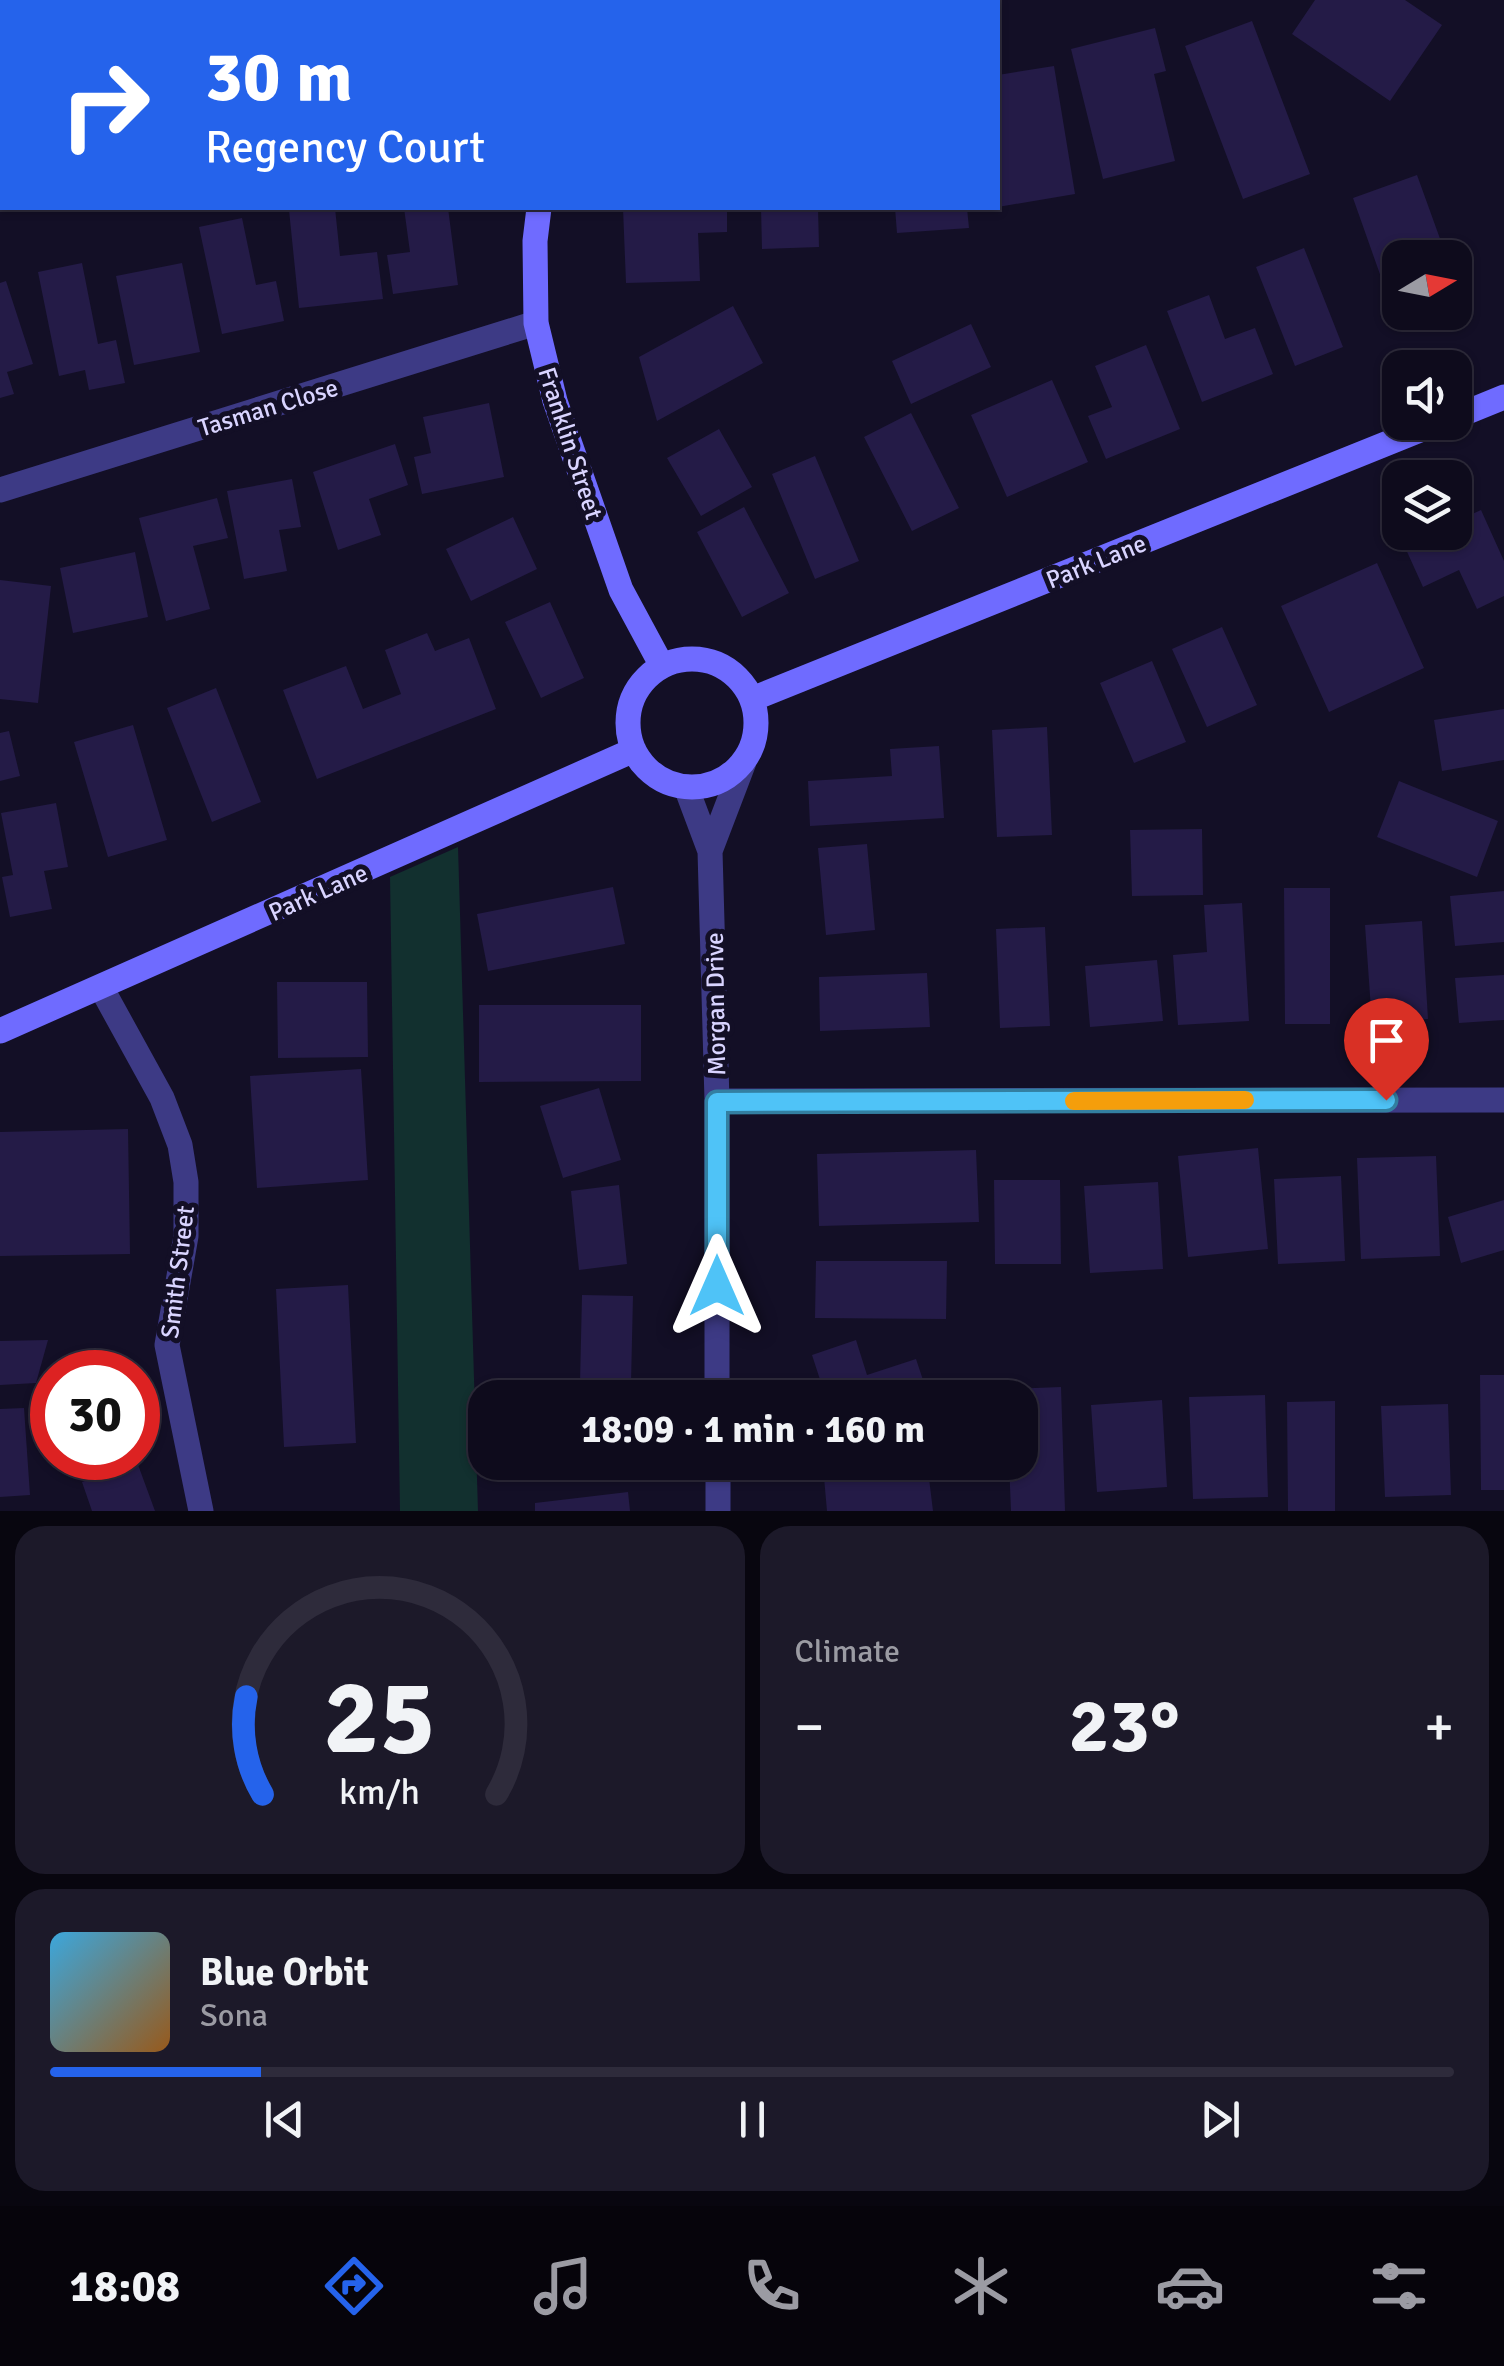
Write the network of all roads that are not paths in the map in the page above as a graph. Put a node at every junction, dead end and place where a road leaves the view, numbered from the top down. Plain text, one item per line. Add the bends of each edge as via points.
1 (539, 210) edge
2 (536, 323) junction
3 (1504, 397) edge
4 (1472, 409) edge
5 (1395, 440) edge
6 (0, 490) edge
7 (662, 666) junction
8 (752, 699) junction
9 (634, 750) junction
10 (744, 762) junction
11 (686, 787) junction
12 (710, 851) junction
13 (102, 989) junction
14 (0, 1032) edge
15 (1504, 1100) edge
16 (717, 1102) junction
17 (718, 1380) edge
18 (718, 1480) edge
19 (201, 1511) edge
20 (718, 1511) edge

1 - 2 street, Franklin Street
2 - 6 street, Tasman Close
2 - 7 street, Franklin Street via 584,491 621,590
3 - 4 street
5 - 8 street, Park Lane
7 - 8 street via 682,659 724,667
7 - 9 street via 646,678 629,712
8 - 10 street via 757,720
9 - 11 street via 664,781
9 - 13 street, Park Lane
10 - 11 street via 718,782
10 - 12 street, Morgan Drive
11 - 12 street, Morgan Drive
12 - 16 street, Morgan Drive
13 - 14 street, Park Lane
13 - 19 street, Smith Street via 180,1145 186,1236 167,1345
15 - 16 street
16 - 17 street, Morgan Drive
18 - 20 street

